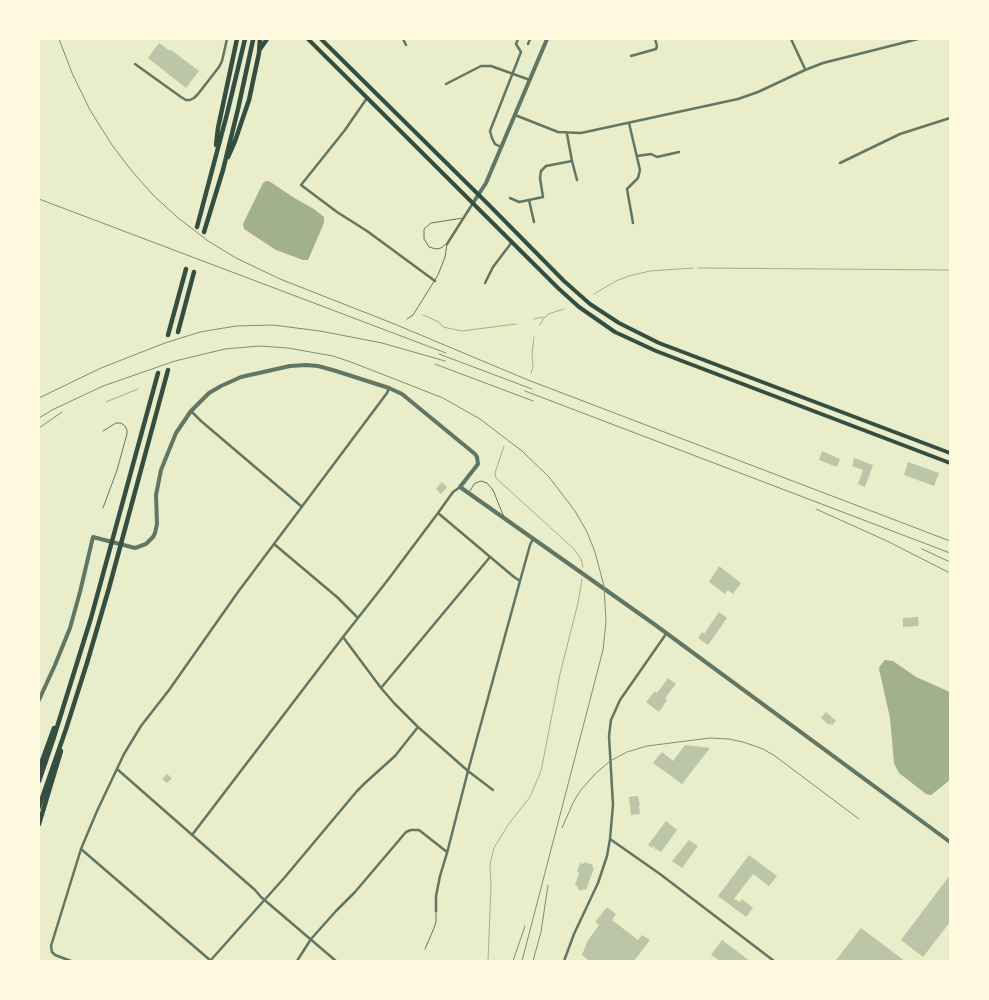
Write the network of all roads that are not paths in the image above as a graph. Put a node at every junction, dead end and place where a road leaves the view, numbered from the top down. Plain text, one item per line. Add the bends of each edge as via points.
1 (227, 39) edge
2 (237, 39) edge
3 (245, 39) edge
4 (260, 39) edge
5 (267, 39) edge
6 (308, 39) edge
7 (321, 39) edge
8 (403, 39) edge
9 (518, 39) edge
10 (530, 39) edge
11 (547, 39) edge
12 (655, 39) edge
13 (791, 39) edge
14 (918, 39) edge
15 (253, 40) dead end
16 (528, 44) dead end
17 (406, 45) dead end
18 (259, 53) junction
19 (631, 56) dead end
20 (135, 64) dead end
21 (805, 70) junction
22 (512, 74) junction
23 (530, 80) junction
24 (446, 84) dead end
25 (368, 98) junction
26 (515, 115) junction
27 (950, 118) edge
28 (629, 123) junction
29 (567, 134) junction
30 (501, 147) junction
31 (679, 152) dead end
32 (637, 156) junction
33 (215, 158) junction
34 (572, 161) junction
35 (840, 163) dead end
36 (223, 170) junction
37 (577, 180) dead end
38 (478, 195) junction
39 (510, 198) dead end
40 (529, 200) junction
41 (473, 203) junction
42 (463, 218) junction
43 (534, 222) dead end
44 (633, 223) dead end
45 (197, 227) dead end
46 (204, 232) dead end
47 (512, 242) junction
48 (447, 244) junction
49 (186, 268) dead end
50 (194, 272) dead end
51 (435, 281) junction
52 (564, 281) junction
53 (485, 283) dead end
54 (558, 288) junction
55 (408, 319) dead end
56 (178, 332) dead end
57 (168, 335) dead end
58 (168, 370) dead end
59 (158, 373) dead end
60 (389, 388) junction
61 (191, 411) junction
62 (867, 421) junction
63 (103, 431) dead end
64 (864, 431) junction
65 (950, 453) edge
66 (950, 464) edge
67 (460, 487) junction
68 (469, 493) junction
69 (302, 506) junction
70 (103, 508) dead end
71 (438, 512) junction
72 (506, 520) junction
73 (533, 539) junction
74 (274, 544) junction
75 (490, 557) junction
76 (520, 581) junction
77 (358, 618) junction
78 (666, 634) junction
79 (343, 637) junction
80 (381, 688) junction
81 (39, 700) edge
82 (63, 709) junction
83 (418, 727) junction
84 (66, 729) junction
85 (39, 769) edge
86 (117, 769) junction
87 (468, 771) junction
88 (39, 781) edge
89 (493, 790) dead end
90 (39, 807) edge
91 (39, 824) edge
92 (192, 835) junction
93 (610, 839) junction
94 (950, 842) edge
95 (81, 849) junction
96 (448, 853) junction
97 (265, 900) junction
98 (436, 911) joint
99 (311, 939) junction
100 (426, 949) dead end
101 (71, 961) edge
102 (210, 961) edge
103 (297, 961) edge
104 (336, 961) edge
105 (564, 961) edge
106 (774, 961) edge

1 - 20 street via 222,61 190,100
2 - 33 main road via 218,128
3 - 33 main road
4 - 18 main road
5 - 18 main road
6 - 25 main road
7 - 38 main road
8 - 17 street
9 - 22 street via 516,44 521,52
10 - 16 street
11 - 23 street
12 - 19 street via 656,49
13 - 21 street
14 - 21 street
15 - 36 main road
18 - 36 main road via 246,111
21 - 28 street via 738,99
22 - 23 street
22 - 24 street via 482,66
22 - 30 street via 490,130 495,144
23 - 26 street
25 - 41 main road
25 - 51 street via 301,185
26 - 29 street
26 - 30 street
27 - 35 street via 900,134
28 - 29 street
28 - 32 street
29 - 34 street
30 - 38 street
31 - 32 street via 657,157 652,154
32 - 44 street via 638,178 627,189
33 - 45 main road
34 - 37 street
34 - 40 street via 546,166 540,178 543,196
36 - 46 main road
38 - 41 street
38 - 52 main road
39 - 40 street via 519,202
40 - 43 street
41 - 42 street
41 - 47 main road
42 - 48 street
42 - 48 lane via 431,223 424,229 424,239 429,247 436,249
47 - 53 street
47 - 54 main road
48 - 51 lane
49 - 57 main road
50 - 56 main road
51 - 55 lane
52 - 54 main road
52 - 62 main road via 590,304 659,343
54 - 64 main road via 579,308 615,332 660,353
58 - 84 main road via 109,588
59 - 82 main road
60 - 61 street via 318,366 290,366 229,382 209,393
60 - 67 street via 402,394 475,454 478,464
60 - 69 street
61 - 69 street
61 - 81 street via 176,433 160,470 155,533 146,544 135,548 93,537 70,628
62 - 64 main road
62 - 65 main road
63 - 70 lane via 116,423 121,423 127,430
64 - 66 main road
67 - 68 street
67 - 71 street
68 - 72 street
68 - 72 lane via 474,484 487,482 494,490
69 - 74 street
71 - 75 street
71 - 77 street
72 - 73 street
73 - 76 street
73 - 78 street
74 - 77 street
74 - 86 street via 141,726
75 - 76 street
75 - 80 street
76 - 87 street
77 - 79 street
78 - 93 street via 620,700 611,720 613,805
78 - 94 street
79 - 80 street
79 - 92 street
80 - 83 street
82 - 85 main road
82 - 88 main road
83 - 87 street
83 - 97 street via 395,756 357,791
84 - 90 main road
84 - 91 main road
86 - 92 street
86 - 95 street
87 - 89 street
87 - 96 street
92 - 97 street
93 - 105 street via 598,883
93 - 106 street
95 - 101 street via 51,946 55,955
95 - 102 street
96 - 98 street via 440,876
96 - 99 street via 419,830 406,832
97 - 99 street
97 - 102 street
98 - 100 lane via 436,922
99 - 103 street
99 - 104 street

